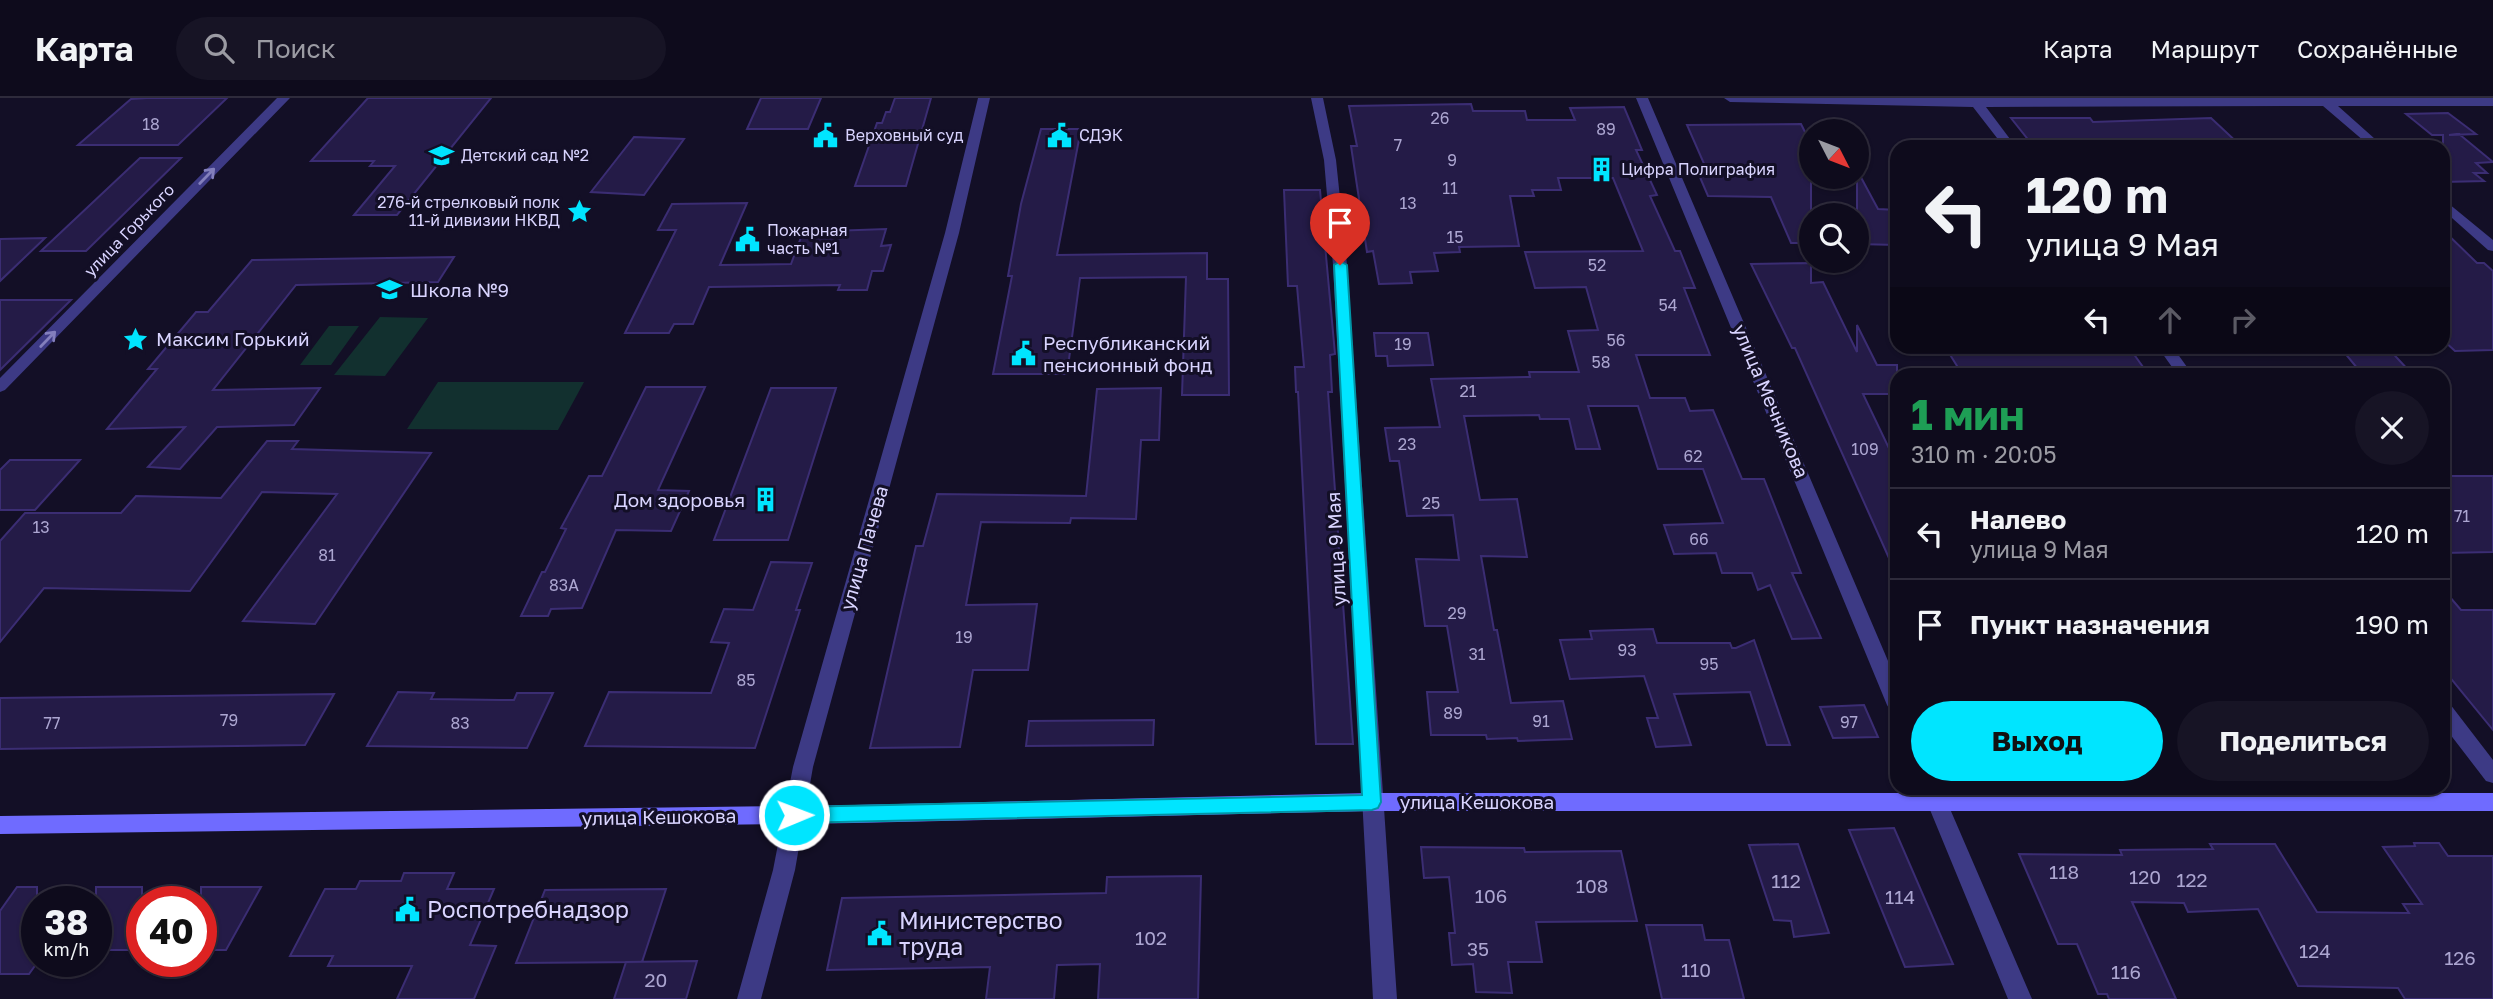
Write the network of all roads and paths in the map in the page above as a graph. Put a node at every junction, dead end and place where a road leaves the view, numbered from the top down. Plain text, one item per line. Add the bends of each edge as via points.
1 (284, 98) edge
2 (984, 98) edge
3 (1317, 98) edge
4 (1642, 98) edge
5 (1730, 98) edge
6 (1853, 99) edge
7 (2160, 101) edge
8 (2325, 101) edge
9 (2493, 102) edge
10 (1977, 103) junction
11 (2005, 140) edge
12 (2370, 140) edge
13 (2450, 209) edge
14 (2493, 247) edge
15 (0, 387) edge
16 (1890, 688) edge
17 (2450, 719) edge
18 (2493, 775) edge
19 (1890, 795) edge
20 (1933, 795) edge
21 (2003, 795) edge
22 (1372, 802) junction
23 (2493, 802) edge
24 (794, 815) junction
25 (0, 825) edge
26 (749, 999) edge
27 (1385, 999) edge
28 (2020, 999) edge

15 -> 1 street, улица Горького
2 - 24 street, улица Пачева via 952,233 803,767
3 - 22 street, улица 9 Мая via 1330,160 1340,265
4 - 16 street, улица Мечникова
5 - 6 street
6 - 10 street
7 - 8 street
7 - 10 street
8 - 9 street
8 - 12 street
10 - 11 street
13 - 14 street
17 - 18 street
19 - 22 street, улица Кешокова
20 - 28 street
21 - 23 street, улица Кешокова
22 - 24 street, улица Кешокова
22 - 27 street, улица 9 Мая
24 - 25 street, улица Кешокова
24 - 26 street, улица Пачева

